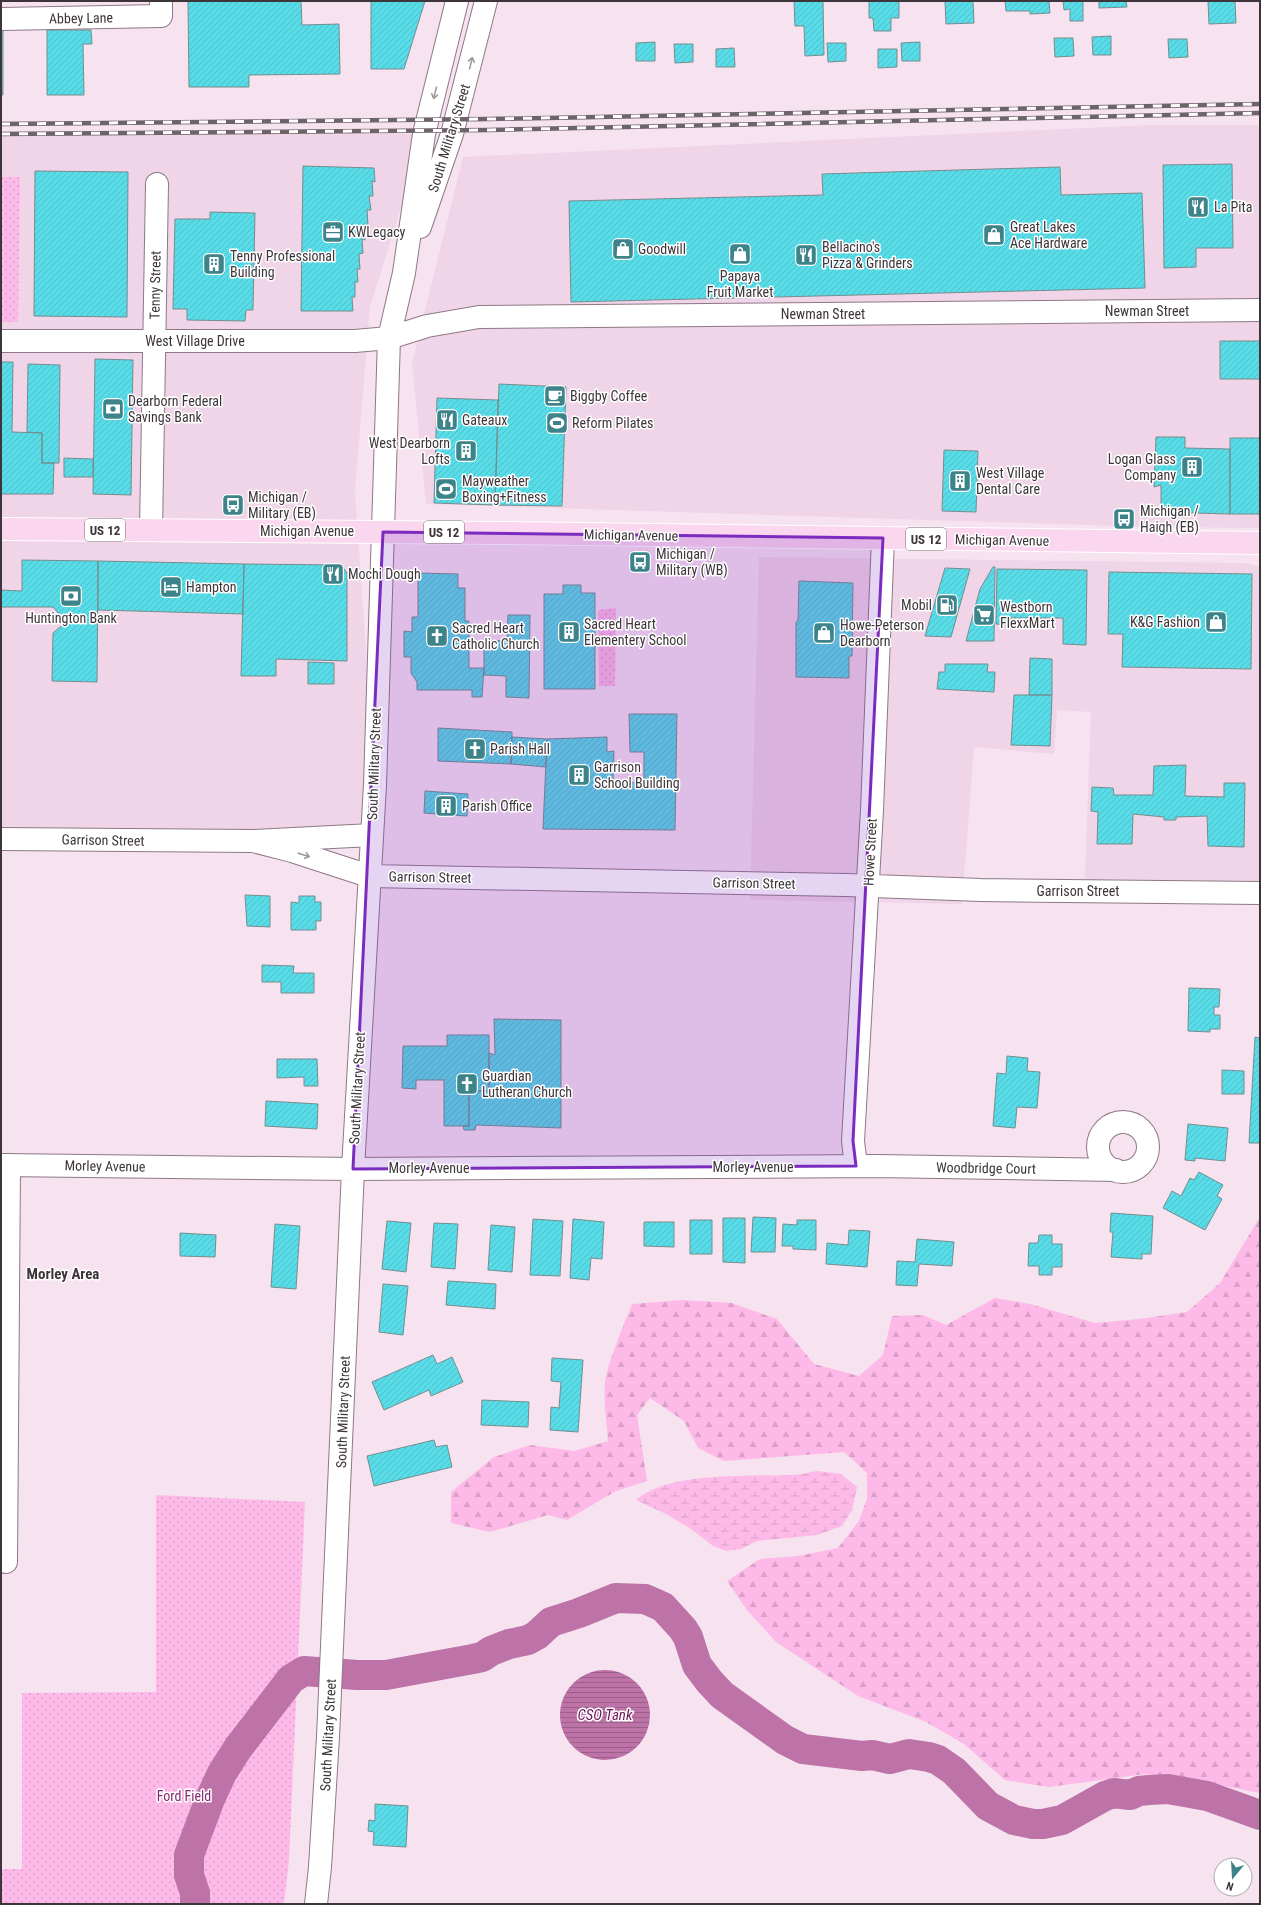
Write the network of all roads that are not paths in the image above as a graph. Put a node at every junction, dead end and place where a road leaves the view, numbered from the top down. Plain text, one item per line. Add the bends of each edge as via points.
1 (457, 1) edge
2 (486, 1) edge
3 (161, 9) edge
4 (1, 19) edge
5 (157, 184) dead end
6 (404, 273) junction
7 (1260, 310) edge
8 (389, 338) junction
9 (1, 341) edge
10 (154, 341) junction
11 (1, 530) edge
12 (151, 530) junction
13 (383, 532) junction
14 (883, 538) junction
15 (1260, 543) edge
16 (372, 835) junction
17 (1, 838) edge
18 (253, 841) junction
19 (369, 876) junction
20 (867, 886) junction
21 (1260, 892) edge
22 (5, 1165) edge
23 (856, 1166) junction
24 (353, 1169) junction
25 (1116, 1170) dead end
26 (6, 1562) dead end
27 (316, 1904) edge

1 -> 6 street, South Military Street via 424,134
6 -> 2 street, South Military Street via 452,134
3 - 4 street, Abbey Lane
5 - 10 street, Tenny Street
6 - 8 street, South Military Street
7 - 8 street, Newman Street via 479,317 427,326
8 - 10 street, West Village Drive via 355,341
8 - 13 street, South Military Street
9 - 10 street, West Village Drive
10 - 12 street, Tenny Street
11 - 12 main road, Michigan Avenue / US 12
12 - 13 main road, Michigan Avenue / US 12
13 - 14 main road, Michigan Avenue / US 12
13 - 16 street, South Military Street
14 - 15 main road, Michigan Avenue / US 12
14 - 20 street, Howe Street
16 - 18 street, Garrison Street
16 - 19 street, South Military Street
17 - 18 street, Garrison Street
18 -> 19 street, Garrison Street
19 - 20 street, Garrison Street
19 - 24 street, South Military Street
20 - 21 street, Garrison Street via 982,890
20 - 23 street, Howe Street via 853,1145
22 - 24 street, Morley Avenue
22 - 26 street
23 - 24 street, Morley Avenue
23 - 25 street, Woodbridge Court
24 - 27 street, South Military Street via 328,1737

